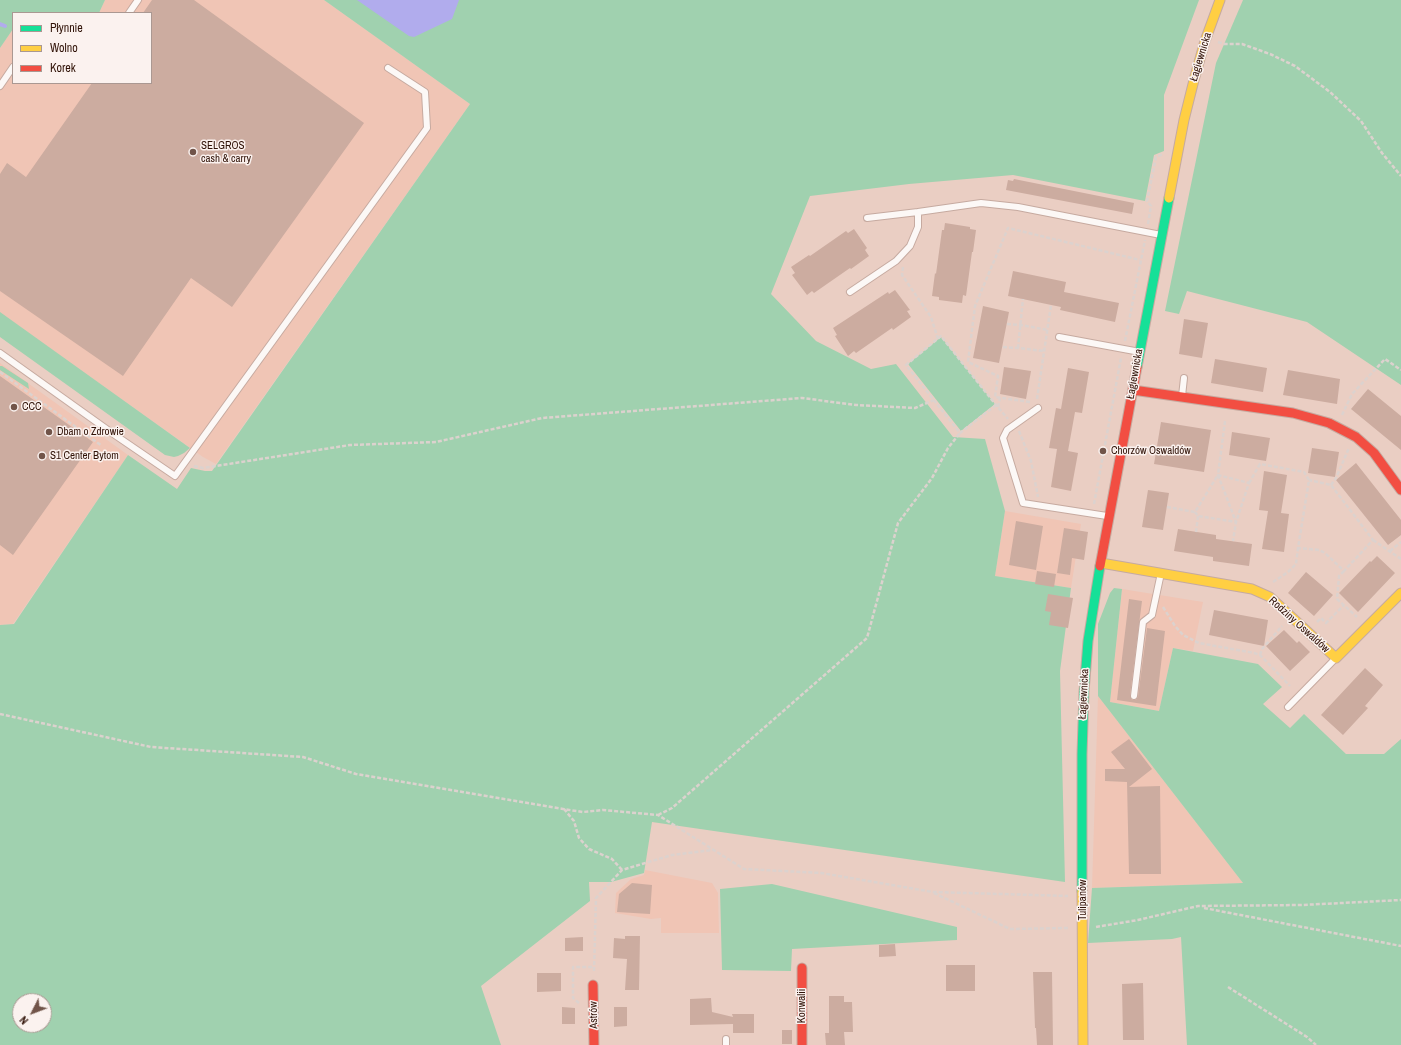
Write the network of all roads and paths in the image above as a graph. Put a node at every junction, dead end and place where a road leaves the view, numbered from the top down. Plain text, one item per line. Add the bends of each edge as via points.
1 (138, 0) edge
2 (1220, 0) edge
3 (129, 12) edge
4 (1218, 42) dead end
5 (12, 68) edge
6 (388, 68) dead end
7 (0, 86) edge
8 (1401, 176) edge
9 (918, 212) junction
10 (867, 218) dead end
11 (1161, 235) junction
12 (904, 252) junction
13 (1140, 260) dead end
14 (850, 292) dead end
15 (1023, 299) dead end
16 (1051, 305) dead end
17 (1007, 324) dead end
18 (1021, 325) junction
19 (1048, 330) junction
20 (1059, 337) dead end
21 (938, 338) junction
22 (1002, 347) dead end
23 (1018, 348) junction
24 (1044, 351) junction
25 (1140, 352) junction
26 (0, 353) edge
27 (960, 360) junction
28 (968, 362) junction
29 (1401, 370) edge
30 (0, 372) edge
31 (1184, 378) dead end
32 (1133, 390) junction
33 (1182, 397) junction
34 (1000, 398) junction
35 (934, 400) junction
36 (997, 406) junction
37 (1038, 408) dead end
38 (1340, 417) dead end
39 (1225, 421) dead end
40 (1013, 425) junction
41 (960, 433) junction
42 (1356, 437) junction
43 (102, 446) dead end
44 (183, 464) junction
45 (1218, 475) junction
46 (1309, 480) junction
47 (1249, 483) junction
48 (1331, 485) junction
49 (1401, 490) edge
50 (1045, 498) dead end
51 (1087, 504) dead end
52 (1094, 505) dead end
53 (1167, 507) dead end
54 (1195, 512) junction
55 (1109, 516) junction
56 (1198, 516) junction
57 (1236, 522) junction
58 (1196, 532) dead end
59 (1373, 540) junction
60 (1233, 541) dead end
61 (1401, 542) edge
62 (1298, 548) junction
63 (1390, 551) junction
64 (1401, 559) edge
65 (1101, 563) junction
66 (1344, 571) junction
67 (1161, 573) junction
68 (1273, 582) dead end
69 (1157, 594) junction
70 (1401, 594) edge
71 (1344, 605) junction
72 (1286, 621) dead end
73 (1315, 624) dead end
74 (1367, 628) junction
75 (1260, 655) junction
76 (1336, 658) junction
77 (1290, 686) dead end
78 (1134, 696) dead end
79 (1288, 707) dead end
80 (0, 714) edge
81 (1082, 754) joint
82 (563, 809) junction
83 (658, 815) junction
84 (713, 850) junction
85 (622, 870) junction
86 (933, 892) junction
87 (1082, 896) junction
88 (1401, 900) edge
89 (1198, 906) junction
90 (1083, 928) junction
91 (1401, 946) edge
92 (802, 968) dead end
93 (593, 985) joint
94 (1228, 987) dead end
95 (594, 1045) edge
96 (802, 1045) edge
97 (1083, 1045) edge
98 (1316, 1045) edge

1 - 3 lane
2 - 11 street, Łagiewnicka via 1192,86
4 - 8 path via 1242,44 1295,66 1330,92 1361,121
5 - 7 lane
6 - 44 lane via 425,92 427,128
9 - 10 lane
9 - 11 lane via 981,203 1018,207
9 - 12 lane via 918,227 910,246
11 - 25 street, Łagiewnicka
12 - 14 lane via 896,261
12 - 21 path via 902,275 931,317
13 - 28 path via 1008,228 975,306
15 - 18 path
16 - 19 path
17 - 18 path
18 - 19 path
18 - 23 path
19 - 24 path
20 - 25 lane
21 - 27 path via 941,336
21 - 35 path via 906,364
22 - 23 path
23 - 24 path
24 - 34 path via 1038,398 1032,402
25 - 32 street, Łagiewnicka
26 - 44 lane via 175,476
27 - 28 path
27 - 36 path
28 - 34 path via 998,376 994,397
29 - 38 path via 1385,359 1352,394
30 - 43 path
31 - 33 lane
32 - 33 street
32 - 55 street, Łagiewnicka
33 - 42 street via 1294,413 1329,423
34 - 36 path
35 - 41 path
35 - 44 path via 915,408 856,405 802,398 542,418 436,442 350,445 203,468
36 - 40 path
36 - 41 path
37 - 40 lane
39 - 45 path
40 - 50 path via 1019,430 1031,461 1038,496
40 - 55 lane via 1003,438 1024,503
41 - 83 path via 948,448 932,478 898,523 867,638 672,808
42 - 48 path
42 - 49 street via 1374,453
45 - 47 path
45 - 54 path
45 - 57 path
46 - 47 path via 1304,472 1260,464
46 - 48 path
46 - 62 path
47 - 57 path
48 - 59 path
51 - 52 path
53 - 54 path
54 - 56 path
55 - 65 street, Łagiewnicka
56 - 57 path
56 - 58 path
57 - 60 path
59 - 63 path
59 - 66 path
61 - 63 path
62 - 66 path via 1319,550
62 - 68 path via 1296,564
63 - 64 path
65 - 67 street, Rodziny Oswaldów
65 - 81 street, Łagiewnicka via 1086,656
66 - 71 path via 1339,576 1337,599
67 - 69 lane
67 - 76 street, Rodziny Oswaldów via 1252,589 1270,597
69 - 75 path via 1183,635 1199,643
69 - 78 lane via 1152,615 1143,622
70 - 74 street, Rodziny Oswaldów
71 - 73 path via 1326,623 1322,618
71 - 74 path
72 - 75 path via 1262,648
74 - 76 street, Rodziny Oswaldów
75 - 77 path
76 - 79 lane
80 - 82 path via 151,747 303,757 356,774
81 - 87 street, Tulipanów
82 - 83 path
82 - 85 path via 574,821 579,838 589,849 612,858
83 - 84 path
84 - 85 path via 672,855
84 - 86 path via 744,870 821,873
85 - 93 path via 596,898
86 - 87 path
86 - 90 path via 1010,929
87 - 90 street, Tulipanów
88 - 89 path via 1302,905
89 - 90 path via 1138,920
89 - 91 path
90 - 97 street, Tulipanów
92 - 96 street, Konwalii
93 - 95 street, Astrów
94 - 98 path

